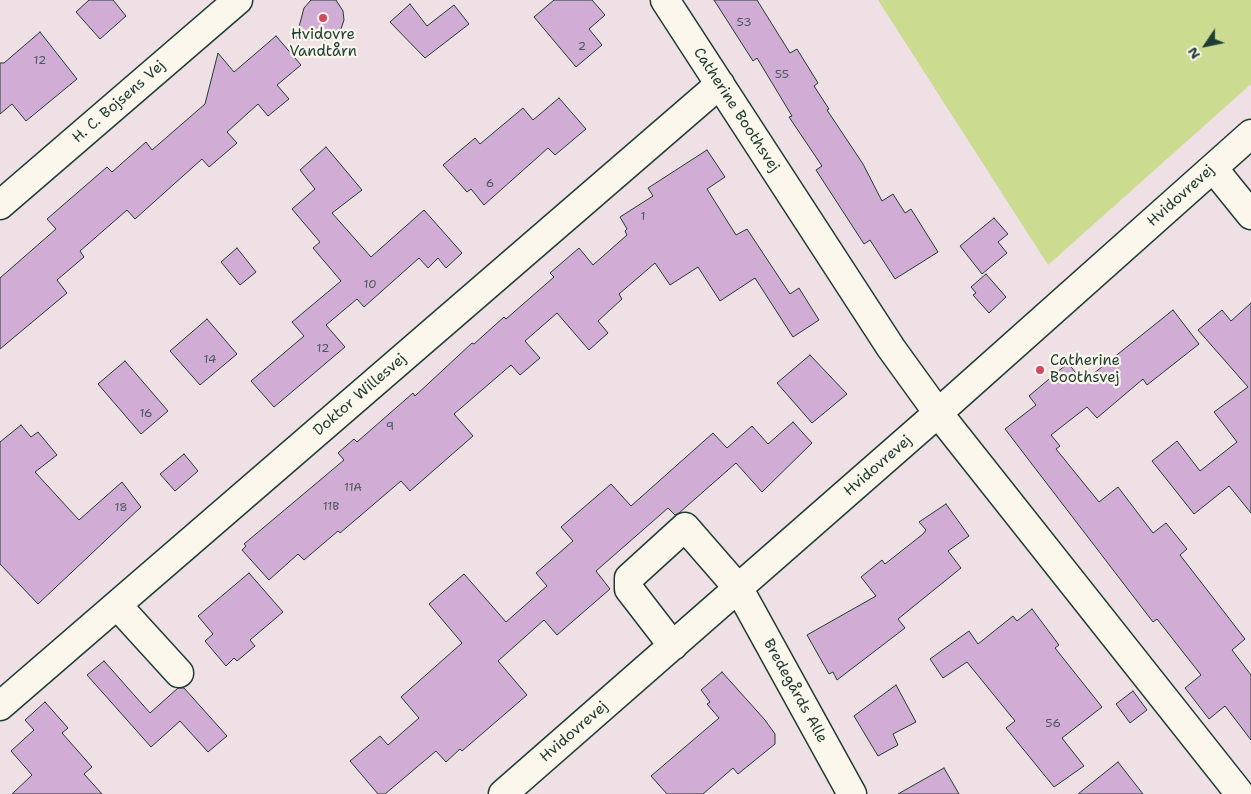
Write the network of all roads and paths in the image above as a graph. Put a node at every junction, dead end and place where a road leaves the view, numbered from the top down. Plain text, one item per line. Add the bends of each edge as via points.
1 (238, 0) edge
2 (665, 0) edge
3 (720, 84) junction
4 (1251, 134) edge
5 (1213, 168) junction
6 (0, 205) edge
7 (1251, 215) edge
8 (938, 413) junction
9 (738, 589) junction
10 (117, 605) junction
11 (673, 646) junction
12 (179, 673) dead end
13 (0, 706) edge
14 (503, 794) edge
15 (852, 794) edge
16 (1240, 794) edge

1 - 6 street, H. C. Bojsens Vej
2 - 3 street, Catherine Boothsvej
3 - 8 street, Catherine Boothsvej via 891,348
3 - 10 street, Doktor Willesvej
4 - 5 street, Hvidovrevej
5 - 7 street
5 - 8 street, Hvidovrevej
8 - 9 street, Hvidovrevej
8 - 16 street, Catherine Boothsvej
9 - 11 street, Hvidovrevej
9 - 11 street, Bredegårds Alle via 685,527 629,578 629,589
9 - 15 street, Bredegårds Alle
10 - 12 street
10 - 13 street, Doktor Willesvej
11 - 14 street, Hvidovrevej

